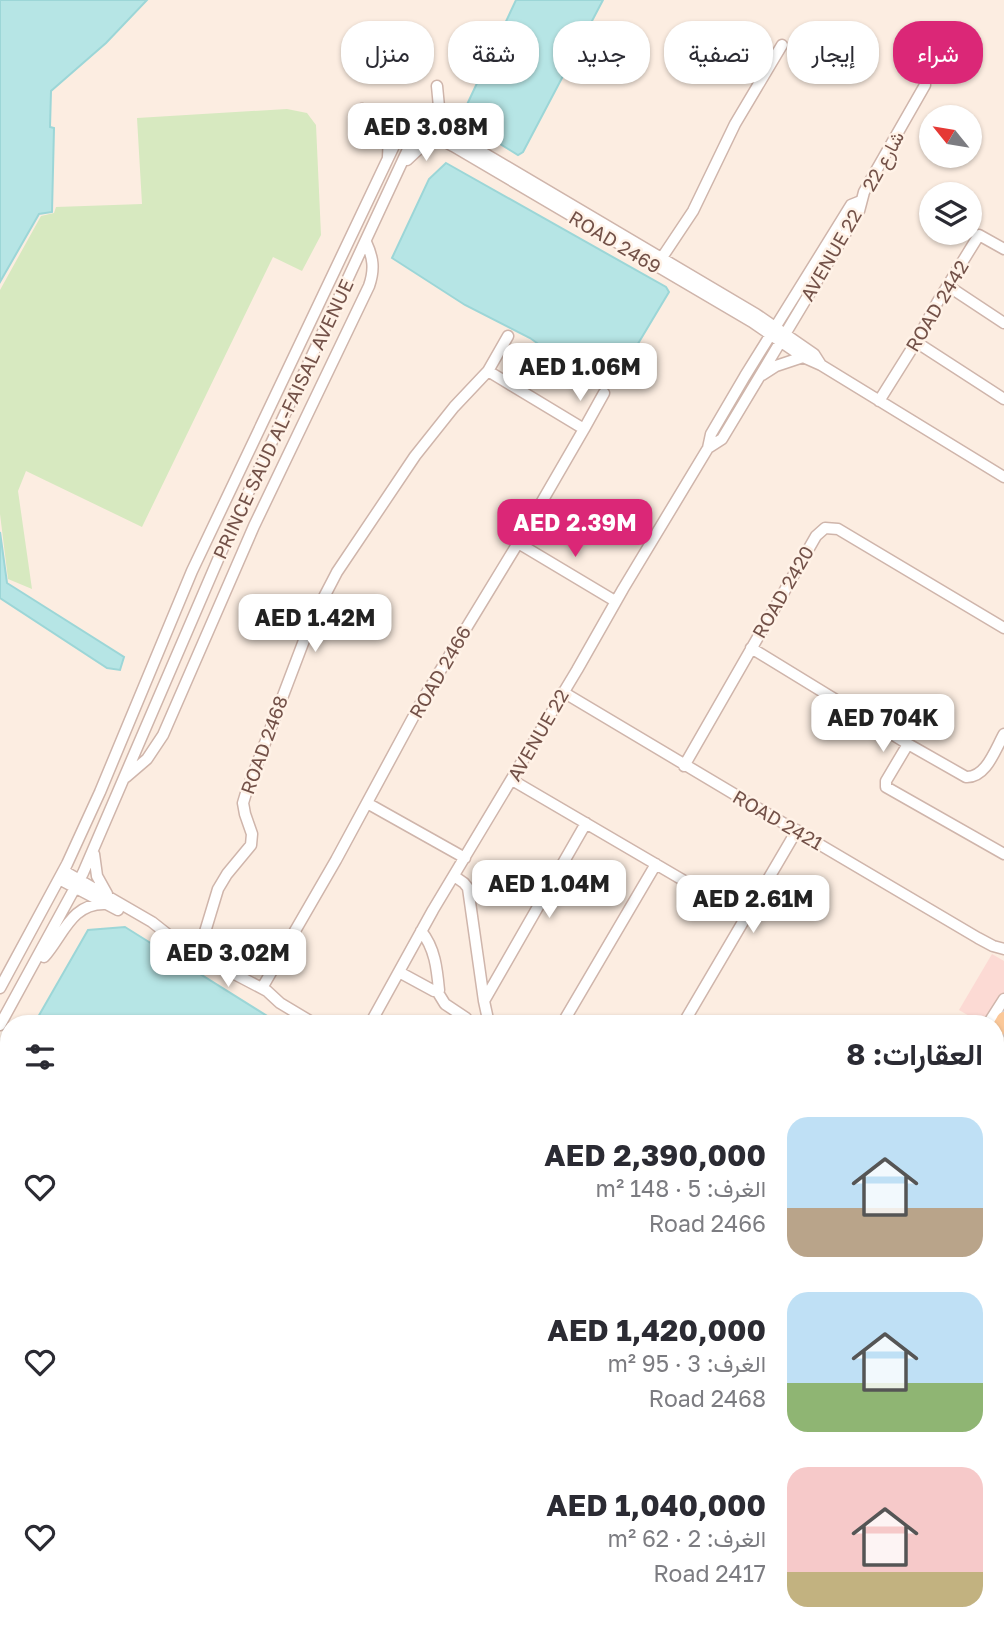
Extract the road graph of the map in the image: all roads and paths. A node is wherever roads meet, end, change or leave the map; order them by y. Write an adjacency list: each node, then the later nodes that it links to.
1 (782, 45): 13 (street)
2 (925, 85): 10 (street, شارع 22)
3 (437, 86): 7 (street)
4 (362, 109): 8 (street)
5 (406, 121): 6 (street, ROAD 2469); 6 (street, PRINCE SAUD AL-FAISAL AVENUE); 8 (street, PRINCE SAUD AL-FAISAL AVENUE)
6 (421, 122): 7 (street, ROAD 2469); 9 (street, PRINCE SAUD AL-FAISAL AVENUE)
7 (446, 137): 9 (street); 13 (street); 16 (street, ROAD 2469)
8 (388, 161): 50 (street, PRINCE SAUD AL-FAISAL AVENUE)
9 (399, 170): 11 (street, PRINCE SAUD AL-FAISAL AVENUE)
10 (861, 201): 15 (street, AVENUE 22); 20 (street, AVENUE 22)
11 (366, 242): 41 (street, PRINCE SAUD AL-FAISAL AVENUE); 41 (street)
12 (1004, 249): 14 (street, ROAD 2442)
13 (661, 258): 16 (street)
14 (948, 286): 17 (street); 21 (street, ROAD 2442)
15 (791, 301): 16 (street); 18 (street, AVENUE 22)
16 (754, 318): 18 (street); 22 (street)
17 (1004, 323)
18 (773, 331): 20 (street); 22 (street, AVENUE 22)
19 (508, 336): 25 (street, ROAD 2468)
20 (783, 338): 23 (street); 24 (street); 26 (street, AVENUE 22)
21 (916, 342): 28 (street); 29 (street, ROAD 2442)
22 (760, 352): 31 (street, AVENUE 22)
23 (803, 358): 24 (street); 26 (street)
24 (821, 365): 29 (street)
25 (488, 371): 30 (street); 57 (street, ROAD 2468)
26 (757, 380): 31 (street, AVENUE 22)
27 (604, 393): 30 (street, ROAD 2466)
28 (1004, 399)
29 (879, 401): 32 (street)
30 (584, 429): 33 (street, ROAD 2466)
31 (708, 448): 34 (street, AVENUE 22)
32 (1004, 477)
33 (518, 543): 34 (street); 43 (street, ROAD 2466)
34 (615, 601): 37 (street, AVENUE 22)
35 (1004, 628): 36 (street, ROAD 2420)
36 (751, 648): 39 (street); 40 (street, ROAD 2420)
37 (563, 692): 40 (street, ROAD 2421); 42 (street, AVENUE 22)
38 (1004, 734): 39 (street)
39 (908, 744): 47 (street)
40 (684, 765): 45 (street, ROAD 2421)
41 (124, 778): 46 (street, PRINCE SAUD AL-FAISAL AVENUE)
42 (512, 780): 44 (street); 48 (street, AVENUE 22)
43 (367, 803): 48 (street); 62 (street, ROAD 2466)
44 (586, 823): 49 (street); 65 (street)
45 (797, 830): 54 (street); 56 (street, ROAD 2421)
46 (94, 849): 52 (street, PRINCE SAUD AL-FAISAL AVENUE); 53 (street)
47 (1004, 854)
48 (465, 858): 51 (street, AVENUE 22)
49 (656, 864): 54 (street); 71 (street)
50 (61, 875): 52 (street); 61 (street, PRINCE SAUD AL-FAISAL AVENUE)
51 (454, 876): 55 (street, AVENUE 22); 65 (street)
52 (77, 884): 53 (street); 59 (street, PRINCE SAUD AL-FAISAL AVENUE)
53 (109, 901): 57 (street); 59 (street)
54 (746, 917): 72 (street)
55 (421, 932): 60 (street, AVENUE 22); 63 (street)
56 (999, 947): 58 (street, ROAD 2421)
57 (198, 955): 62 (street)
58 (1004, 958)
59 (35, 961): 66 (street, PRINCE SAUD AL-FAISAL AVENUE)
60 (398, 972): 63 (street); 68 (street, AVENUE 22)
61 (0, 988)
62 (262, 988): 67 (street)
63 (437, 992): 69 (street)
64 (1004, 999): 73 (street)
65 (484, 1001): 70 (street)
66 (5, 1015)
67 (300, 1015)
68 (375, 1015)
69 (462, 1015)
70 (487, 1015)
71 (567, 1015)
72 (688, 1015)
73 (994, 1015)

